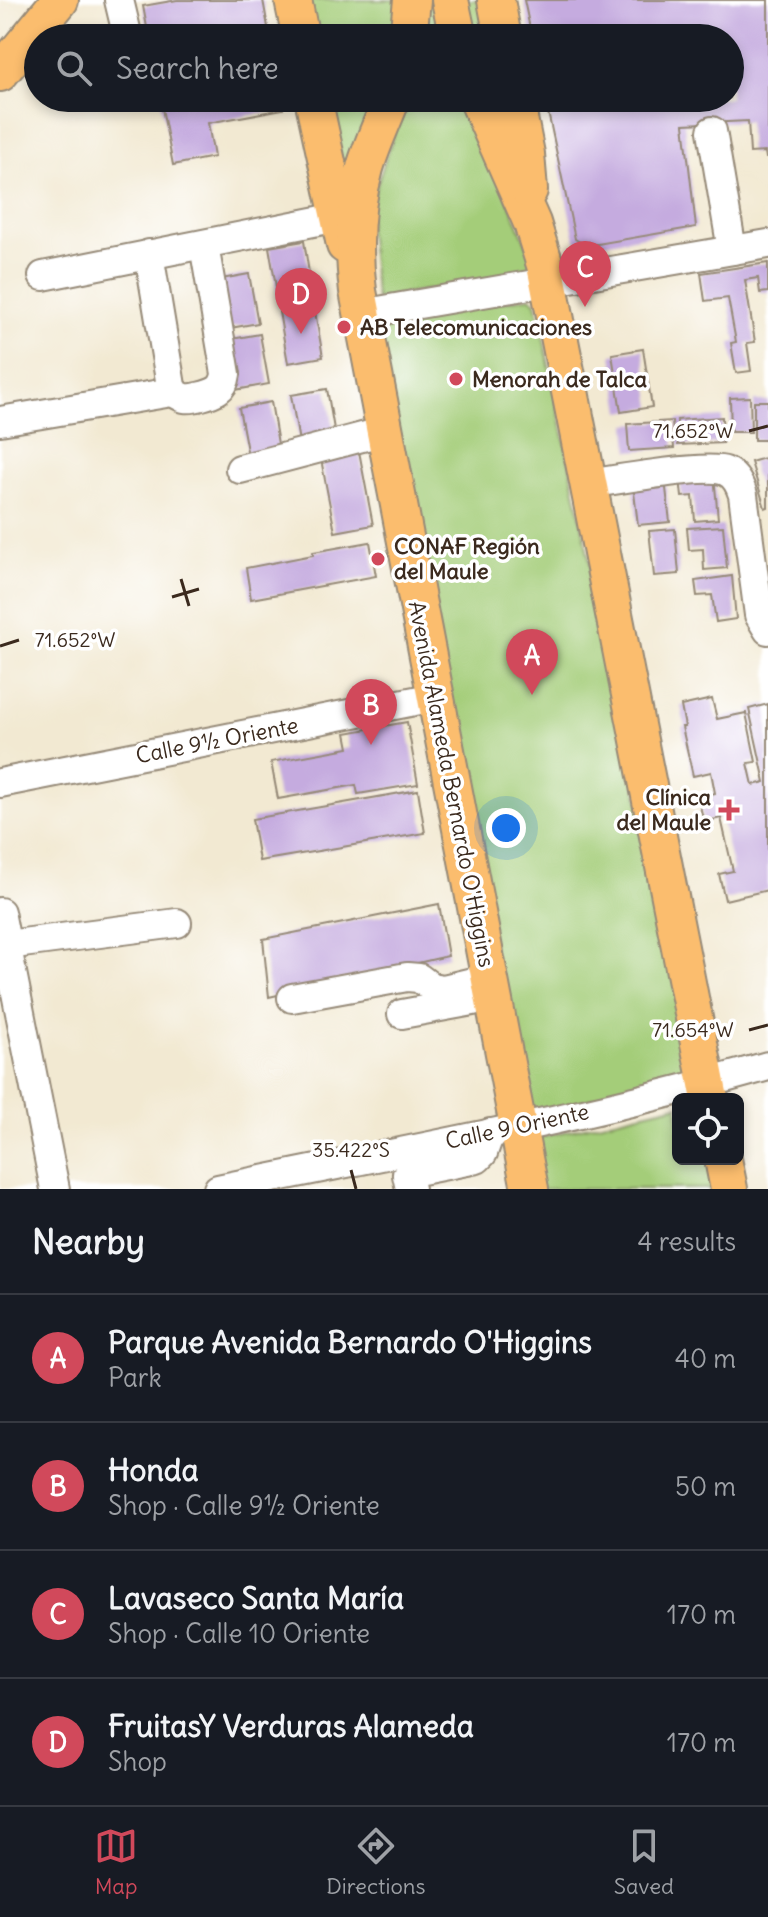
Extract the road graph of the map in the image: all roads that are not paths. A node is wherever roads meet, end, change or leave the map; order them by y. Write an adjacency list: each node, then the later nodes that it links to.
1 (119, 0): 8 (street)
2 (293, 0): 9 (main road)
3 (412, 0): 10 (main road)
4 (450, 0): 11 (main road)
5 (496, 0): 12 (main road)
6 (58, 1): 7 (main road)
7 (39, 24)
8 (125, 24)
9 (298, 24)
10 (409, 24)
11 (455, 24)
12 (500, 24)
13 (24, 42): 14 (main road)
14 (1, 69)
15 (316, 112): 20 (main road)
16 (387, 112): 28 (main road, Avenida Alameda Bernardo O'Higgins)
17 (483, 112): 21 (main road)
18 (518, 112): 21 (main road)
19 (712, 131): 24 (street)
20 (338, 217): 23 (street); 28 (main road)
21 (532, 223): 27 (main road)
22 (768, 244): 24 (street)
23 (204, 245): 25 (street); 29 (street)
24 (732, 250): 27 (street)
25 (149, 254): 26 (street); 29 (street)
26 (43, 276)
27 (548, 281): 28 (street); 33 (main road)
28 (359, 303): 31 (main road, Avenida Alameda Bernardo O'Higgins)
29 (172, 392): 30 (street)
30 (0, 421)
31 (385, 431): 32 (street); 35 (main road, Avenida Alameda Bernardo O'Higgins)
32 (240, 469)
33 (589, 484): 34 (street); 44 (main road)
34 (768, 630)
35 (435, 697): 36 (street, Calle 9½ Oriente); 40 (main road, Avenida Alameda Bernardo O'Higgins)
36 (0, 783)
37 (0, 912): 39 (street)
38 (177, 923): 39 (street)
39 (7, 945): 46 (street)
40 (491, 988): 41 (street); 42 (street); 45 (main road, Avenida Alameda Bernardo O'Higgins)
41 (292, 998)
42 (402, 1014)
43 (768, 1066): 44 (street, Calle 9 Oriente)
44 (708, 1091): 45 (street, Calle 9 Oriente)
45 (504, 1130): 47 (street, Calle 9 Oriente); 48 (street); 49 (main road, Avenida Alameda Bernardo O'Higgins)
46 (55, 1189)
47 (218, 1189)
48 (410, 1189)
49 (530, 1189)

